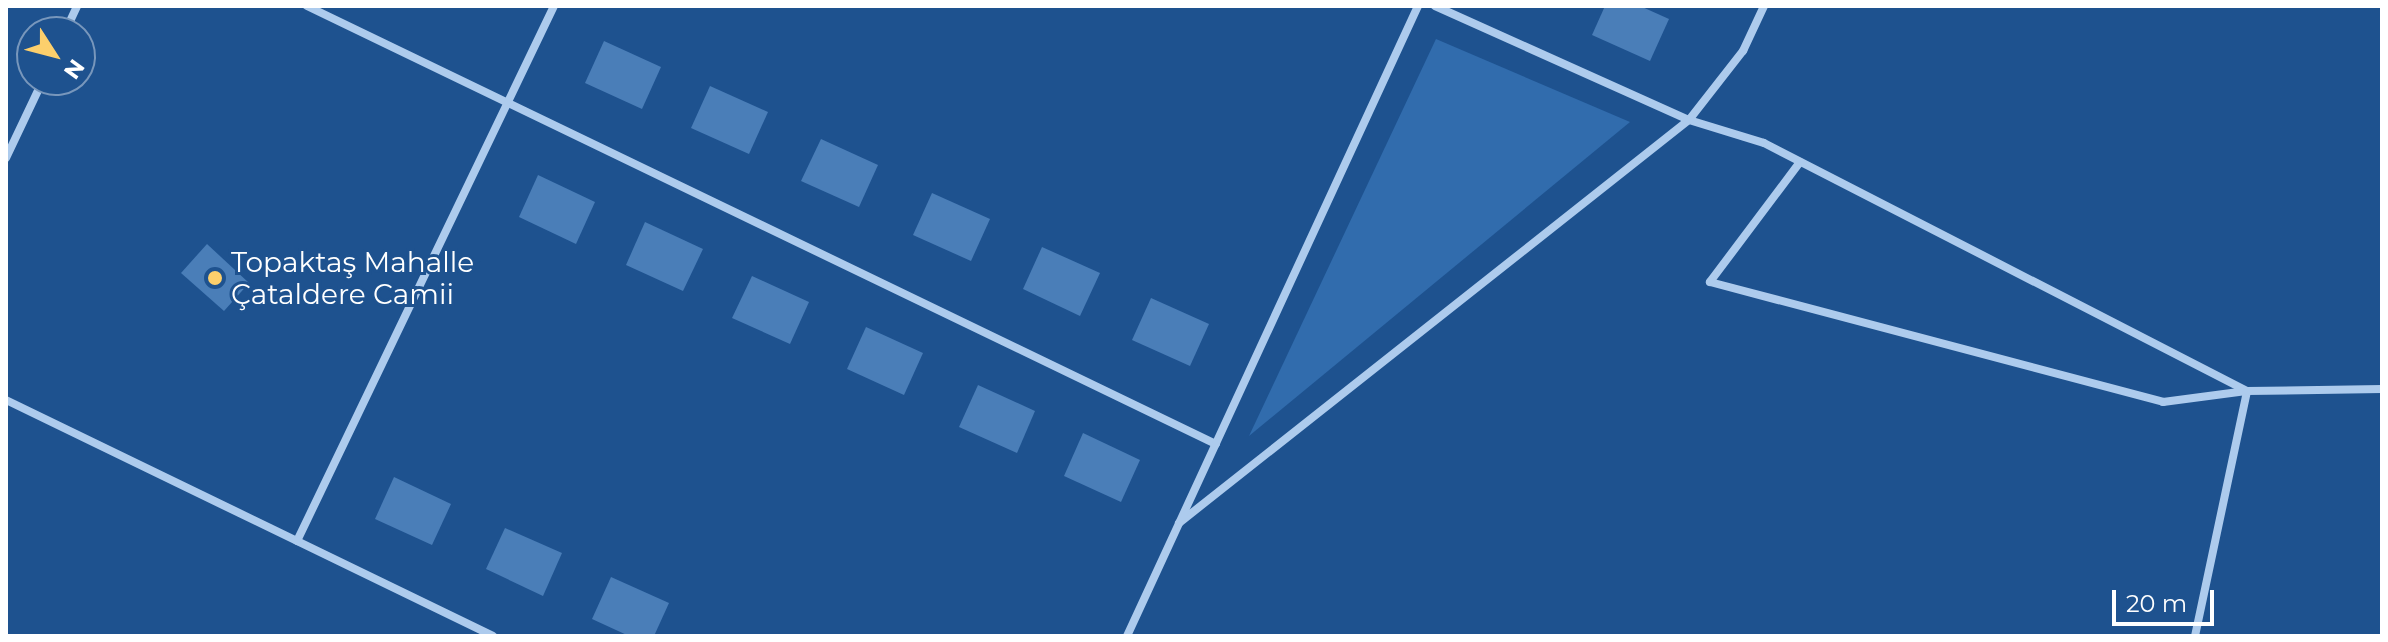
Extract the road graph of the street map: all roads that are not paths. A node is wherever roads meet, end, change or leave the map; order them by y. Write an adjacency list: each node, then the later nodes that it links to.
1 (307, 6): 7 (street)
2 (554, 6): 7 (street)
3 (1418, 6): 14 (street)
4 (1435, 6): 8 (street)
5 (1764, 6): 8 (street)
6 (35, 96): 9 (street)
7 (507, 99): 14 (street); 16 (street)
8 (1689, 120): 10 (street); 15 (street)
9 (6, 158)
10 (1800, 162): 12 (street); 12 (street)
11 (2382, 389): 12 (street)
12 (2247, 391): 19 (street)
13 (6, 400): 16 (street)
14 (1216, 444): 15 (street)
15 (1179, 523): 18 (street)
16 (297, 541): 17 (street)
17 (493, 636)
18 (1127, 636)
19 (2195, 636)

